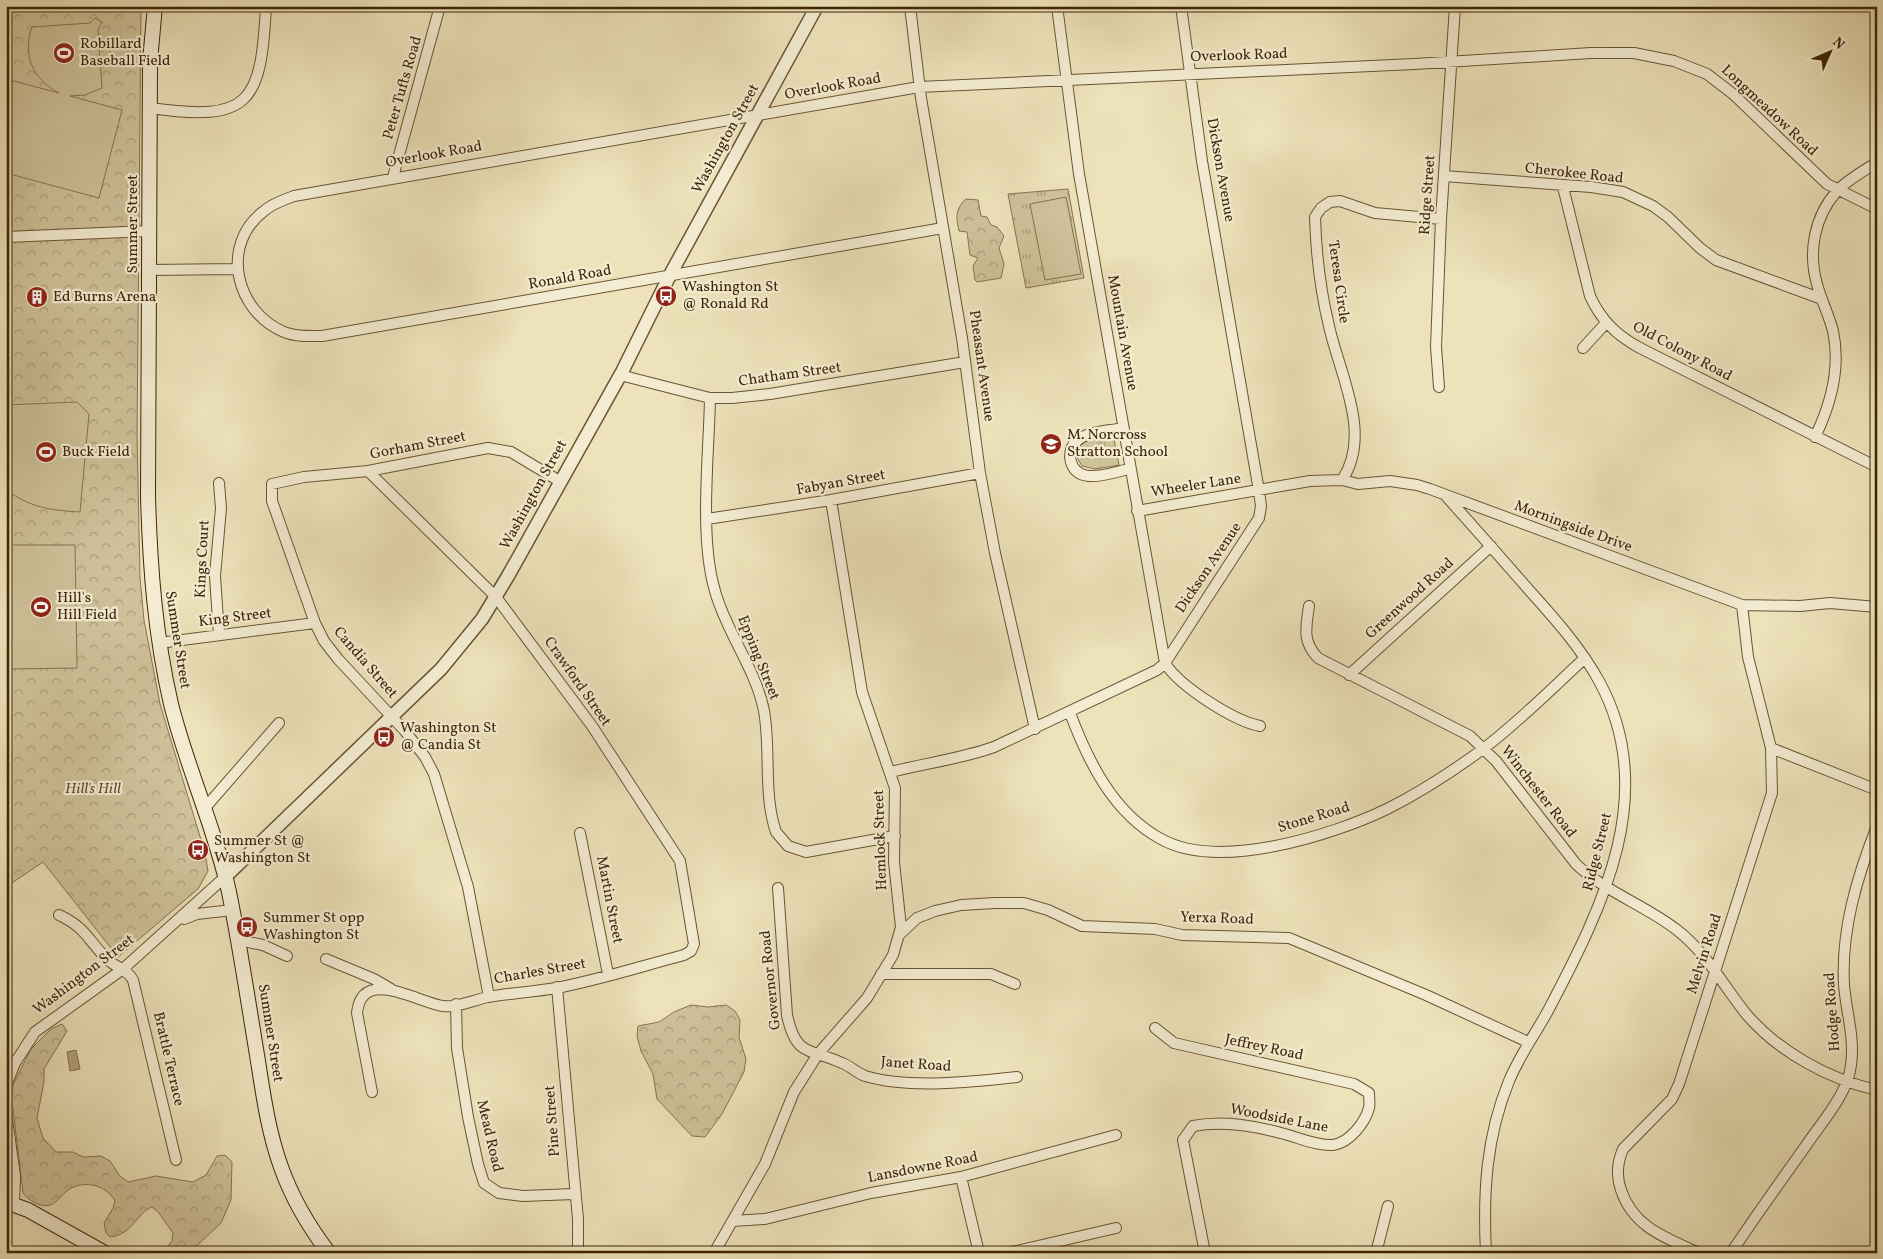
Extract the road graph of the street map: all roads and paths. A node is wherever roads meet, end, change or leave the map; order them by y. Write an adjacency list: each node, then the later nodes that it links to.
1 (155, 6): 13 (main road, Summer Street)
2 (266, 6): 13 (street)
3 (440, 6): 17 (street, Peter Tufts Road)
4 (817, 6): 14 (street, Washington Street)
5 (910, 6): 12 (street, Pheasant Avenue)
6 (1057, 6): 11 (street, Mountain Avenue)
7 (1181, 6): 10 (street, Dickson Avenue)
8 (1455, 6): 9 (street, Ridge Street)
9 (1452, 62): 10 (street, Overlook Road); 16 (street, Ridge Street); 19 (street, Longmeadow Road)
10 (1190, 73): 11 (street, Overlook Road); 45 (street, Dickson Avenue)
11 (1068, 80): 12 (street, Overlook Road); 35 (street, Mountain Avenue)
12 (919, 87): 14 (street, Overlook Road); 22 (street, Pheasant Avenue)
13 (150, 108): 23 (main road, Summer Street)
14 (757, 116): 17 (street, Overlook Road); 27 (street, Washington Street)
15 (1877, 162): 19 (street)
16 (1444, 176): 18 (street, Cherokee Road); 21 (street, Ridge Street)
17 (393, 177): 25 (street, Overlook Road)
18 (1563, 187): 28 (street, Cherokee Road); 29 (street, Old Colony Road)
19 (1838, 190): 20 (street, Longmeadow Road); 28 (street)
20 (1877, 209)
21 (1441, 219): 33 (street, Ridge Street); 41 (street, Teresa Circle)
22 (943, 228): 27 (street, Ronald Road); 31 (street, Pheasant Avenue)
23 (149, 232): 24 (street); 26 (main road, Summer Street)
24 (6, 237)
25 (237, 269): 26 (street); 27 (street, Ronald Road)
26 (148, 270): 57 (main road, Summer Street)
27 (670, 276): 32 (street, Washington Street)
28 (1822, 299): 36 (street)
29 (1606, 323): 30 (street); 36 (street, Old Colony Road)
30 (1583, 348)
31 (965, 362): 34 (street, Chatham Street); 40 (street, Pheasant Avenue)
32 (620, 375): 34 (street, Chatham Street); 42 (street, Washington Street)
33 (1439, 386)
34 (710, 398): 49 (street, Epping Street)
35 (1123, 428): 38 (street, Mountain Avenue); 38 (street)
36 (1815, 438): 37 (street, Old Colony Road)
37 (1877, 467)
38 (1130, 469): 48 (street, Mountain Avenue)
39 (368, 471): 42 (street, Gorham Street); 44 (street, Gorham Street); 51 (street, Crawford Street)
40 (980, 473): 47 (street, Fabyan Street); 65 (street, Pheasant Avenue)
41 (1342, 480): 45 (street, Morningside Drive); 46 (street, Morningside Drive)
42 (561, 482): 51 (street, Washington Street)
43 (219, 484): 56 (street, Kings Court)
44 (272, 484): 55 (street, Candia Street)
45 (1259, 491): 48 (street, Wheeler Lane); 59 (street, Dickson Avenue)
46 (1445, 495): 50 (street, Ridge Street); 52 (street, Morningside Drive)
47 (831, 500): 49 (street, Fabyan Street); 68 (street, Hemlock Street)
48 (1137, 511): 59 (street, Mountain Avenue)
49 (707, 519): 73 (street, Epping Street)
50 (1491, 546): 58 (street, Ridge Street); 60 (street, Greenwood Road)
51 (496, 597): 62 (street, Washington Street); 82 (street, Crawford Street)
52 (1742, 605): 54 (street, Morningside Drive); 67 (street, Melvin Road)
53 (1309, 606): 60 (street, Winchester Road)
54 (1877, 607)
55 (315, 623): 56 (street, King Street); 62 (street, Candia Street)
56 (219, 635): 57 (street, King Street)
57 (159, 643): 70 (main road, Summer Street)
58 (1585, 658): 66 (street, Stone Road); 76 (street, Ridge Street)
59 (1165, 663): 61 (street, Dickson Avenue); 64 (street)
60 (1349, 675): 66 (street, Winchester Road)
61 (1070, 713): 65 (street, Dickson Avenue); 66 (street, Stone Road)
62 (392, 717): 74 (street, Washington Street); 92 (street, Candia Street)
63 (279, 724): 70 (street)
64 (1260, 726)
65 (1035, 729): 68 (street, Dickson Avenue)
66 (1484, 748): 76 (street, Winchester Road)
67 (1771, 748): 69 (street); 86 (street, Melvin Road)
68 (892, 772): 73 (street, Hemlock Street)
69 (1877, 790)
70 (204, 808): 74 (main road, Summer Street)
71 (1877, 826): 98 (street, Hodge Road)
72 (580, 833): 87 (street, Martin Street)
73 (895, 836): 80 (street, Hemlock Street)
74 (225, 877): 77 (main road, Summer Street); 79 (street, Washington Street)
75 (778, 888): 96 (street, Governor Road)
76 (1607, 888): 86 (street, Winchester Road); 95 (street, Ridge Street)
77 (232, 910): 79 (street, Washington Street); 81 (main road, Summer Street)
78 (59, 915): 85 (street)
79 (176, 922): 85 (street, Washington Street)
80 (898, 936): 88 (street, Hemlock Street); 95 (street, Yerxa Road)
81 (238, 940): 83 (street); 113 (main road, Summer Street)
82 (692, 950): 87 (street, Charles Street)
83 (287, 956)
84 (326, 959): 91 (street)
85 (123, 969): 99 (street, Washington Street); 105 (street, Brattle Terrace)
86 (1715, 971): 98 (street, Winchester Road); 121 (street, Melvin Road)
87 (608, 974): 90 (street, Charles Street)
88 (882, 974): 89 (street); 96 (street, Hemlock Street)
89 (1015, 984)
90 (557, 987): 92 (street, Charles Street); 107 (street, Pine Street)
91 (392, 990): 93 (street, Charles Street); 101 (street)
92 (489, 997): 93 (street, Charles Street)
93 (456, 1004): 107 (street, Mead Road)
94 (1155, 1028): 102 (street, Jeffrey Road)
95 (1528, 1042): 120 (street, Ridge Street)
96 (818, 1054): 97 (street, Janet Road); 110 (street, Hemlock Street)
97 (1017, 1077)
98 (1847, 1080): 100 (street, Winchester Road); 122 (street, Hodge Road)
99 (6, 1086)
100 (1877, 1090)
101 (372, 1092)
102 (1369, 1093): 118 (street, Woodside Lane)
103 (6, 1112): 108 (street)
104 (1116, 1135): 106 (street, Lansdowne Road)
105 (176, 1160)
106 (962, 1177): 110 (street, Lansdowne Road); 116 (street)
107 (574, 1194): 114 (street, Pine Street)
108 (10, 1203): 112 (main road)
109 (1388, 1206): 119 (street)
110 (733, 1221): 115 (street, Hemlock Street)
111 (1116, 1228): 117 (street)
112 (105, 1253)
113 (329, 1253)
114 (578, 1253)
115 (714, 1253)
116 (979, 1253)
117 (1008, 1253)
118 (1205, 1253)
119 (1376, 1253)
120 (1486, 1253)
121 (1699, 1253)
122 (1731, 1253)

